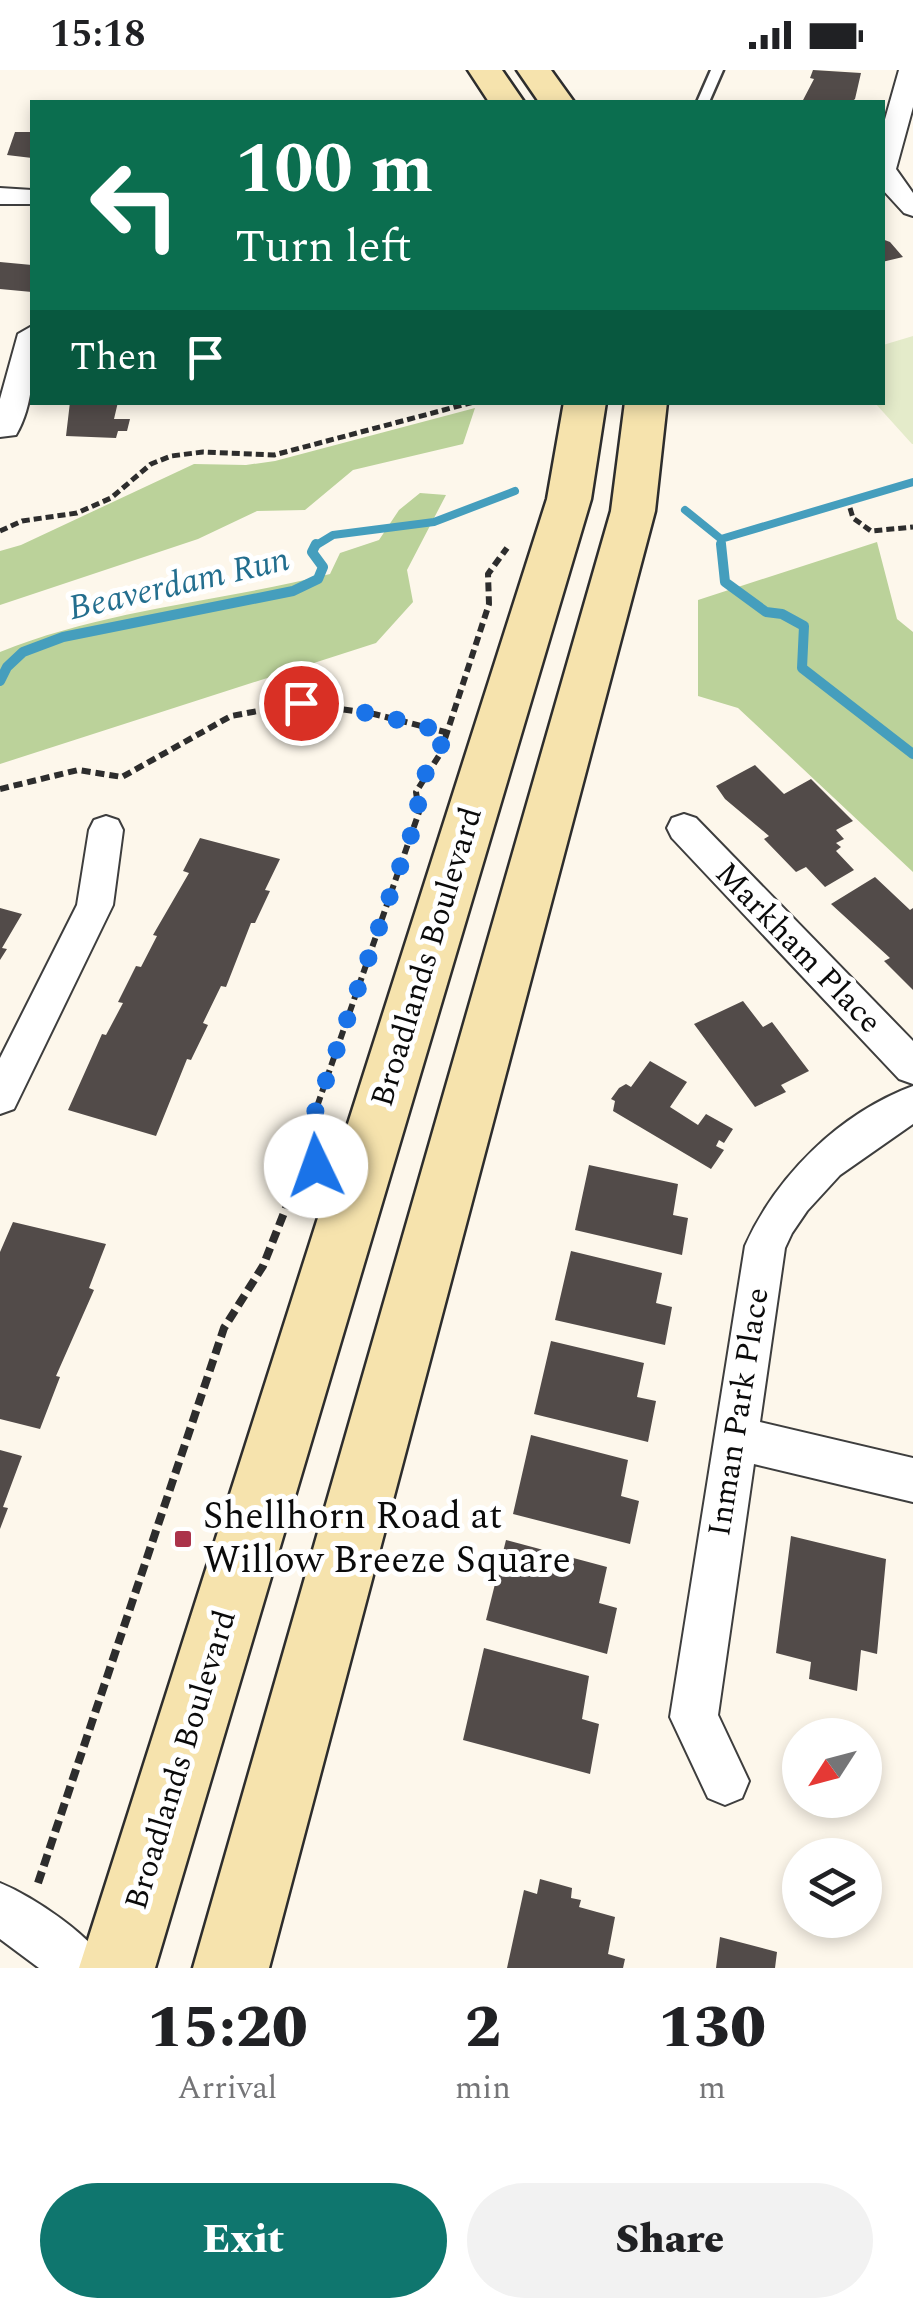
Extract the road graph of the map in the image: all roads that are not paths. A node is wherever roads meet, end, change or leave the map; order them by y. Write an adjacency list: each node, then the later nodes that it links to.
1 (485, 70): 5 (main road)
2 (534, 70): 6 (main road)
3 (717, 70): 7 (lane)
4 (911, 70): 8 (street)
5 (505, 100)
6 (555, 100)
7 (704, 100)
8 (885, 165)
9 (885, 170): 10 (street)
10 (907, 195)
11 (0, 196): 12 (street)
12 (30, 197)
13 (0, 322): 14 (street)
14 (30, 322)
15 (30, 341): 18 (street)
16 (585, 405): 29 (main road, Broadlands Boulevard)
17 (646, 405): 30 (main road)
18 (0, 428)
19 (684, 828): 21 (street, Markham Place)
20 (106, 830): 22 (street)
21 (913, 1067)
22 (0, 1097)
23 (913, 1103): 24 (street, Inman Park Place)
24 (734, 1438): 25 (street); 26 (street, Inman Park Place)
25 (913, 1480)
26 (725, 1781)
27 (12, 1918): 28 (street)
28 (82, 1968)
29 (117, 1968)
30 (231, 1968)

